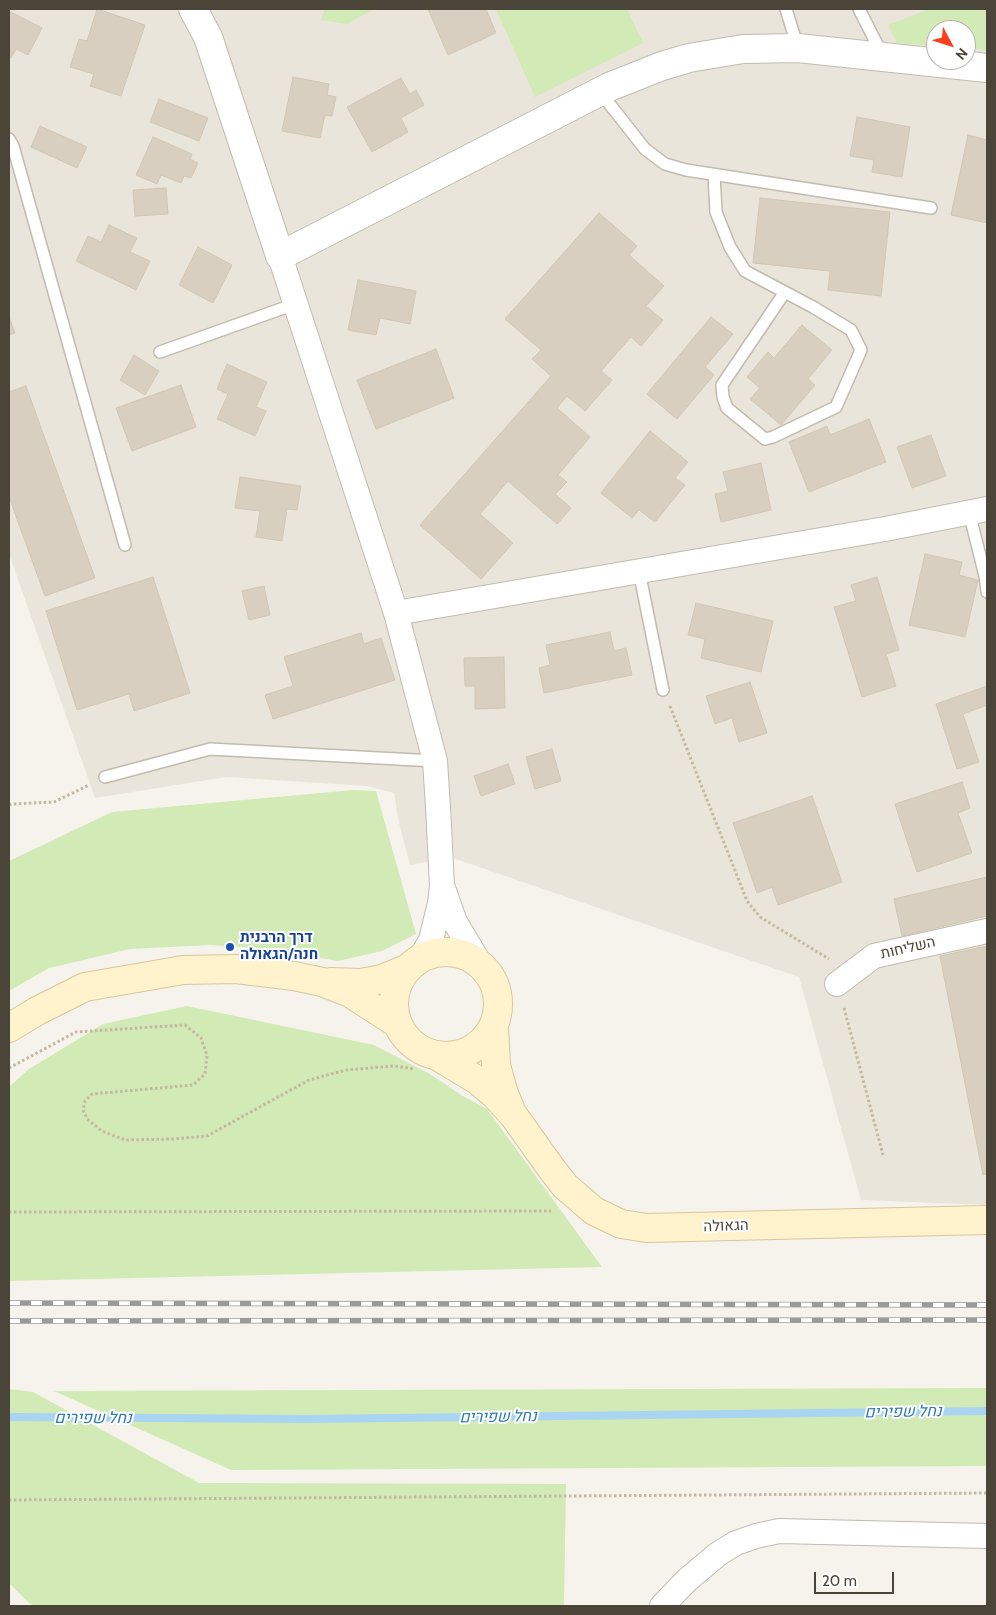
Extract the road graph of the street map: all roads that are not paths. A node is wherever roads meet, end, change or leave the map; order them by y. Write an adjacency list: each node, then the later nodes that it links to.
1 (193, 9): 11 (street)
2 (786, 9): 4 (lane)
3 (860, 9): 5 (lane)
4 (798, 48): 5 (street); 7 (street)
5 (884, 58): 6 (street)
6 (987, 68)
7 (600, 92): 9 (lane); 11 (street)
8 (9, 139): 16 (lane)
9 (714, 175): 10 (lane); 12 (lane)
10 (932, 208)
11 (280, 256): 13 (street)
12 (785, 292): 12 (lane)
13 (295, 304): 14 (lane); 19 (street)
14 (160, 352)
15 (978, 510): 17 (street); 18 (lane)
16 (125, 545)
17 (639, 571): 19 (street); 20 (lane)
18 (987, 592)
19 (396, 613): 21 (street)
20 (663, 690)
21 (434, 761): 22 (lane); 23 (street)
22 (105, 777)
23 (442, 886): 25 (street); 26 (street)
24 (987, 931): 28 (street, השליחות)
25 (415, 964): 26 (main road); 27 (main road); 29 (main road)
26 (480, 964): 30 (main road)
27 (322, 982): 29 (main road); 31 (main road)
28 (837, 984)
29 (398, 1024): 32 (main road)
30 (494, 1026): 32 (main road); 33 (main road, הגאולה)
31 (9, 1028)
32 (430, 1063): 33 (main road, הגאולה)
33 (514, 1116): 34 (main road, הגאולה)
34 (987, 1220)
35 (987, 1536): 36 (street)
36 (662, 1606)

